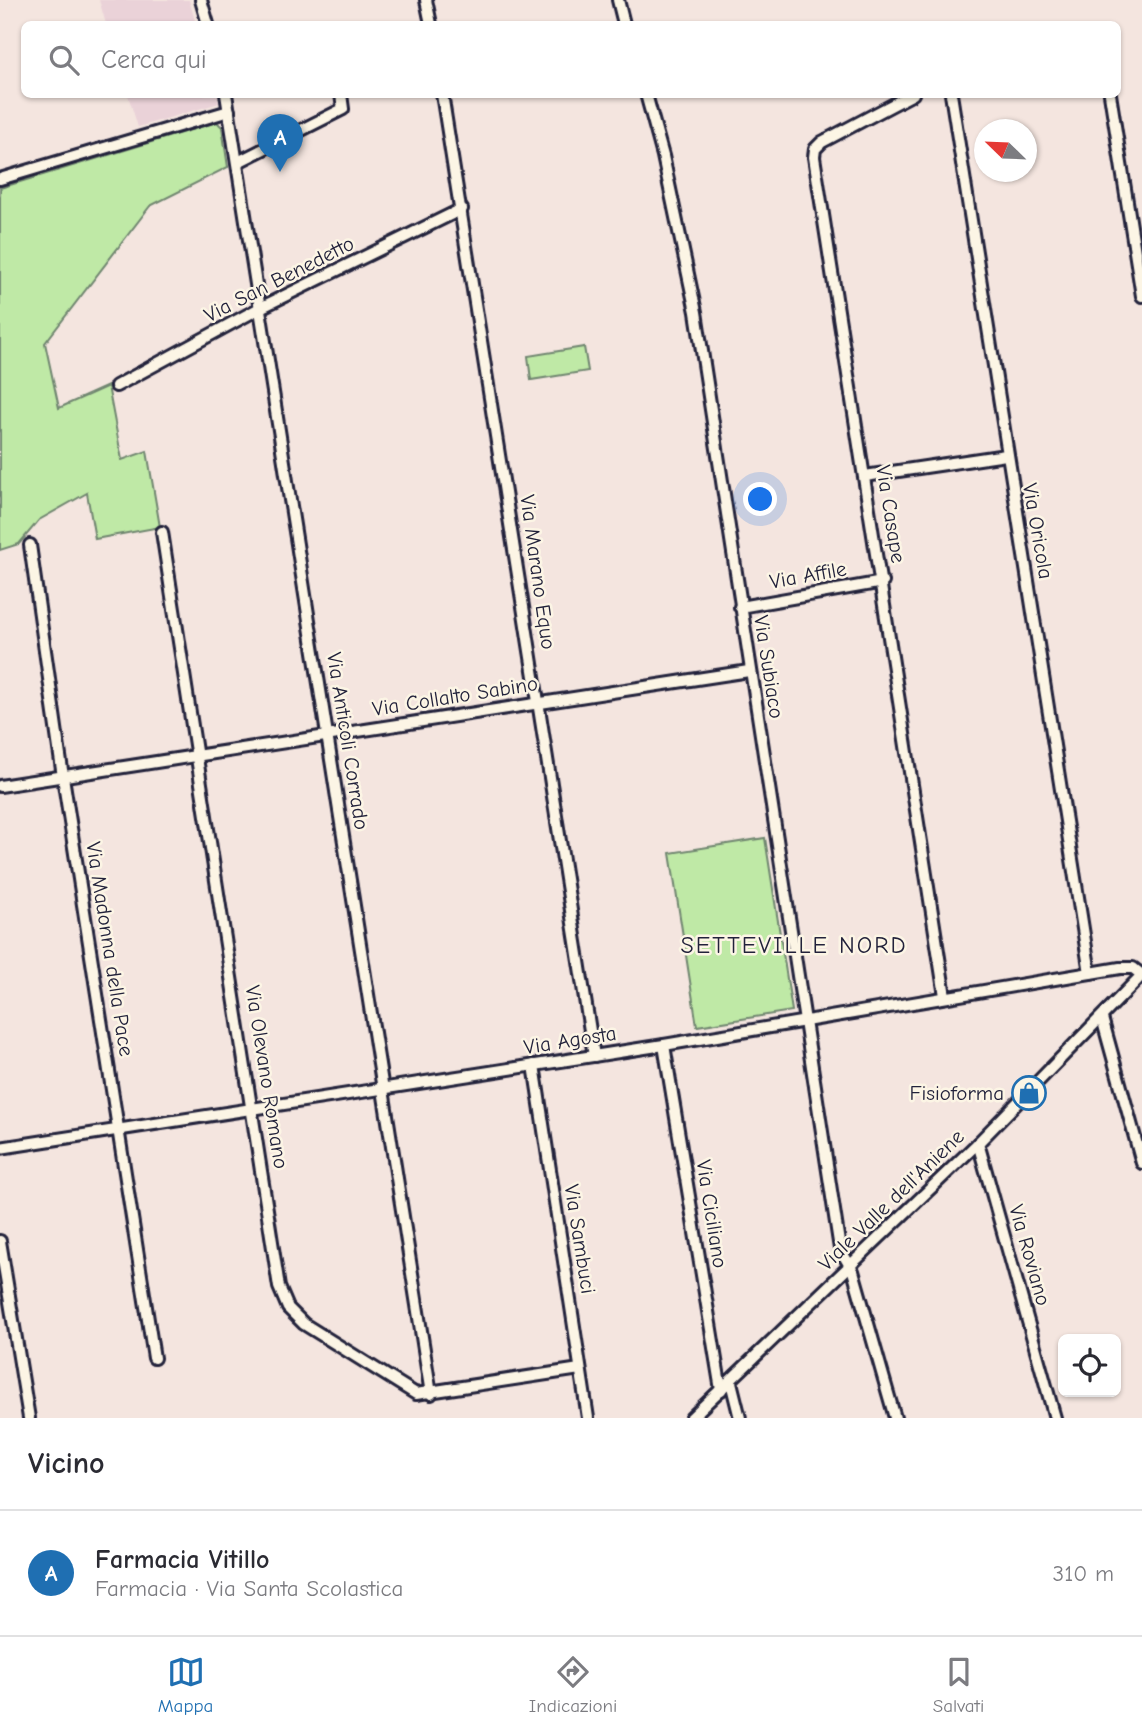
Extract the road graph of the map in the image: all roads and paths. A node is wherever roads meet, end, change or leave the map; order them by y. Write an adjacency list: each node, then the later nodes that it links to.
1 (201, 0): 4 (street)
2 (426, 0): 5 (street)
3 (618, 0): 6 (street)
4 (207, 21)
5 (430, 21)
6 (623, 21)
7 (227, 98): 14 (street, Via Anticoli Corrado)
8 (342, 98): 15 (street)
9 (443, 98): 17 (street, Via Marano Equo)
10 (647, 98): 26 (street, Via Subiaco)
11 (905, 98): 22 (street, Via Casape)
12 (952, 98): 21 (street, Via Oricola)
13 (1111, 98): 18 (street)
14 (229, 111): 15 (street, Via Anticoli Corrado); 16 (street)
15 (237, 162): 19 (street, Via Anticoli Corrado)
16 (0, 179)
17 (462, 209): 19 (street, Via San Benedetto); 28 (street, Via Marano Equo)
18 (1142, 296)
19 (260, 308): 20 (street, Via San Benedetto); 29 (street, Via Anticoli Corrado)
20 (116, 386)
21 (1006, 456): 22 (street); 33 (street, Via Oricola)
22 (865, 476): 25 (street, Via Casape)
23 (162, 532): 30 (street, Via Olevano Romano)
24 (30, 545): 31 (street, Via Madonna della Pace)
25 (883, 582): 26 (street, Via Affile); 35 (street, Via Casape)
26 (740, 607): 27 (street, Via Subiaco)
27 (749, 671): 28 (street, Via Collalto Sabino); 37 (street, Via Subiaco)
28 (538, 703): 29 (street, Via Collalto Sabino); 39 (street, Via Marano Equo)
29 (327, 735): 30 (street, Via Collalto Sabino); 41 (street, Via Anticoli Corrado)
30 (197, 755): 31 (street, Via Collalto Sabino); 42 (street, Via Olevano Romano)
31 (63, 777): 32 (street, Via Collalto Sabino); 43 (street, Via Madonna della Pace)
32 (0, 786)
33 (1090, 973): 34 (street, Via Agosta); 35 (street, Via Agosta)
34 (1142, 975): 36 (street, Viale Valle dell'Aniene)
35 (945, 996): 37 (street, Via Agosta)
36 (1102, 1018): 44 (street, Viale Valle dell'Aniene); 46 (street)
37 (804, 1021): 38 (street, Via Agosta); 48 (street, Via Subiaco)
38 (664, 1045): 39 (street, Via Agosta); 52 (street, Via Ciciliano)
39 (594, 1056): 40 (street, Via Agosta)
40 (534, 1065): 41 (street, Via Agosta); 50 (street, Via Sambuci)
41 (384, 1088): 42 (street, Via Agosta); 53 (street, Via Anticoli Corrado)
42 (252, 1109): 43 (street, Via Agosta); 53 (street, Via Olevano Romano)
43 (120, 1129): 45 (street, Via Agosta); 49 (street, Via Madonna della Pace)
44 (978, 1143): 48 (street, Viale Valle dell'Aniene); 59 (street, Via Roviano)
45 (0, 1148)
46 (1142, 1163)
47 (0, 1241): 54 (street)
48 (849, 1265): 51 (street, Viale Valle dell'Aniene); 58 (street)
49 (155, 1358)
50 (580, 1369): 53 (street, Via Olevano Romano); 55 (street, Via Sambuci)
51 (731, 1382): 52 (street, Viale Valle dell'Aniene); 57 (street)
52 (721, 1390): 56 (street, Viale Valle dell'Aniene)
53 (430, 1394)
54 (29, 1418)
55 (588, 1418)
56 (691, 1418)
57 (740, 1418)
58 (895, 1418)
59 (1055, 1418)

